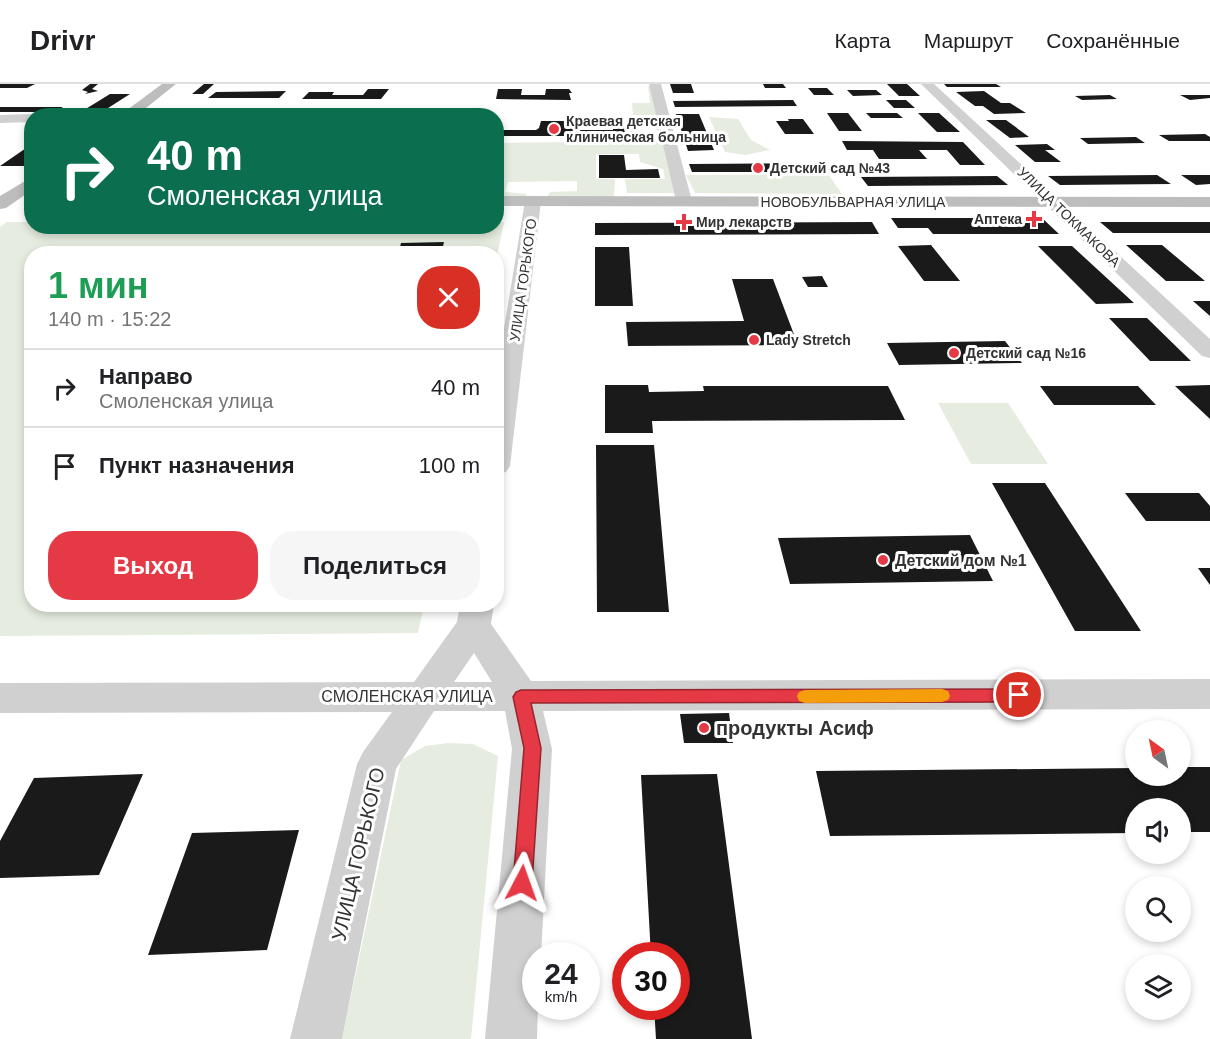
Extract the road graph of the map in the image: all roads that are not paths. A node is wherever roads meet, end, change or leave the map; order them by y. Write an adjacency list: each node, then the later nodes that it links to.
1 (170, 84): 4 (street)
2 (655, 84): 10 (street)
3 (927, 84): 12 (street, УЛИЦА ТОКМАКОВА)
4 (137, 108)
5 (24, 118): 6 (street)
6 (0, 119)
7 (24, 187): 14 (street)
8 (504, 201): 9 (street, НОВОБУЛЬВАРНАЯ УЛИЦА)
9 (533, 201): 10 (street, НОВОБУЛЬВАРНАЯ УЛИЦА); 16 (street, УЛИЦА ГОРЬКОГО)
10 (684, 201): 12 (street, НОВОБУЛЬВАРНАЯ УЛИЦА)
11 (24, 202): 14 (street)
12 (1052, 202): 13 (street, НОВОБУЛЬВАРНАЯ УЛИЦА); 15 (street, УЛИЦА ТОКМАКОВА)
13 (1210, 202)
14 (1, 203)
15 (1210, 351)
16 (504, 409)
17 (476, 615): 19 (street, УЛИЦА ГОРЬКОГО); 20 (street, УЛИЦА ГОРЬКОГО)
18 (1210, 694): 20 (street, СМОЛЕНСКАЯ УЛИЦА)
19 (423, 696): 20 (street, СМОЛЕНСКАЯ УЛИЦА); 21 (street, СМОЛЕНСКАЯ УЛИЦА); 22 (street, УЛИЦА ГОРЬКОГО)
20 (521, 697): 23 (street, УЛИЦА ГОРЬКОГО)
21 (0, 698)
22 (316, 1039)
23 (511, 1039)

